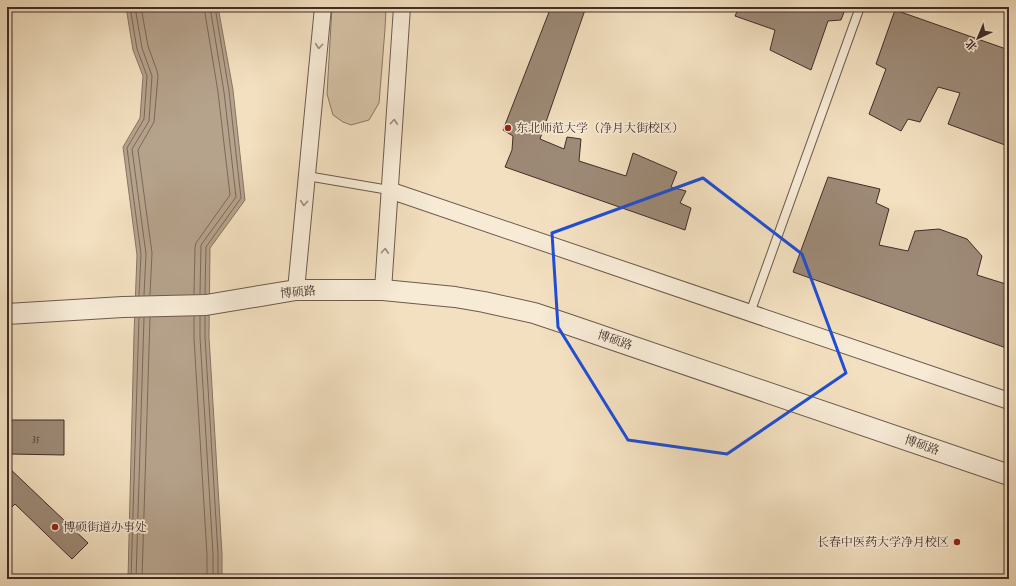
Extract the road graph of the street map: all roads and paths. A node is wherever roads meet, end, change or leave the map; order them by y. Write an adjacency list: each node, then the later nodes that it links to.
1 (323, 7): 4 (street, one-way to 4)
2 (402, 7): 5 (street, one-way to 2)
3 (860, 7): 8 (lane)
4 (307, 176): 5 (lane); 6 (street, one-way to 6)
5 (389, 190): 7 (street, one-way to 5); 8 (street)
6 (296, 290): 7 (street, 博硕路); 9 (street, 博硕路)
7 (383, 290): 11 (street, 博硕路)
8 (750, 313): 10 (street)
9 (7, 314)
10 (1009, 401)
11 (1009, 475)

